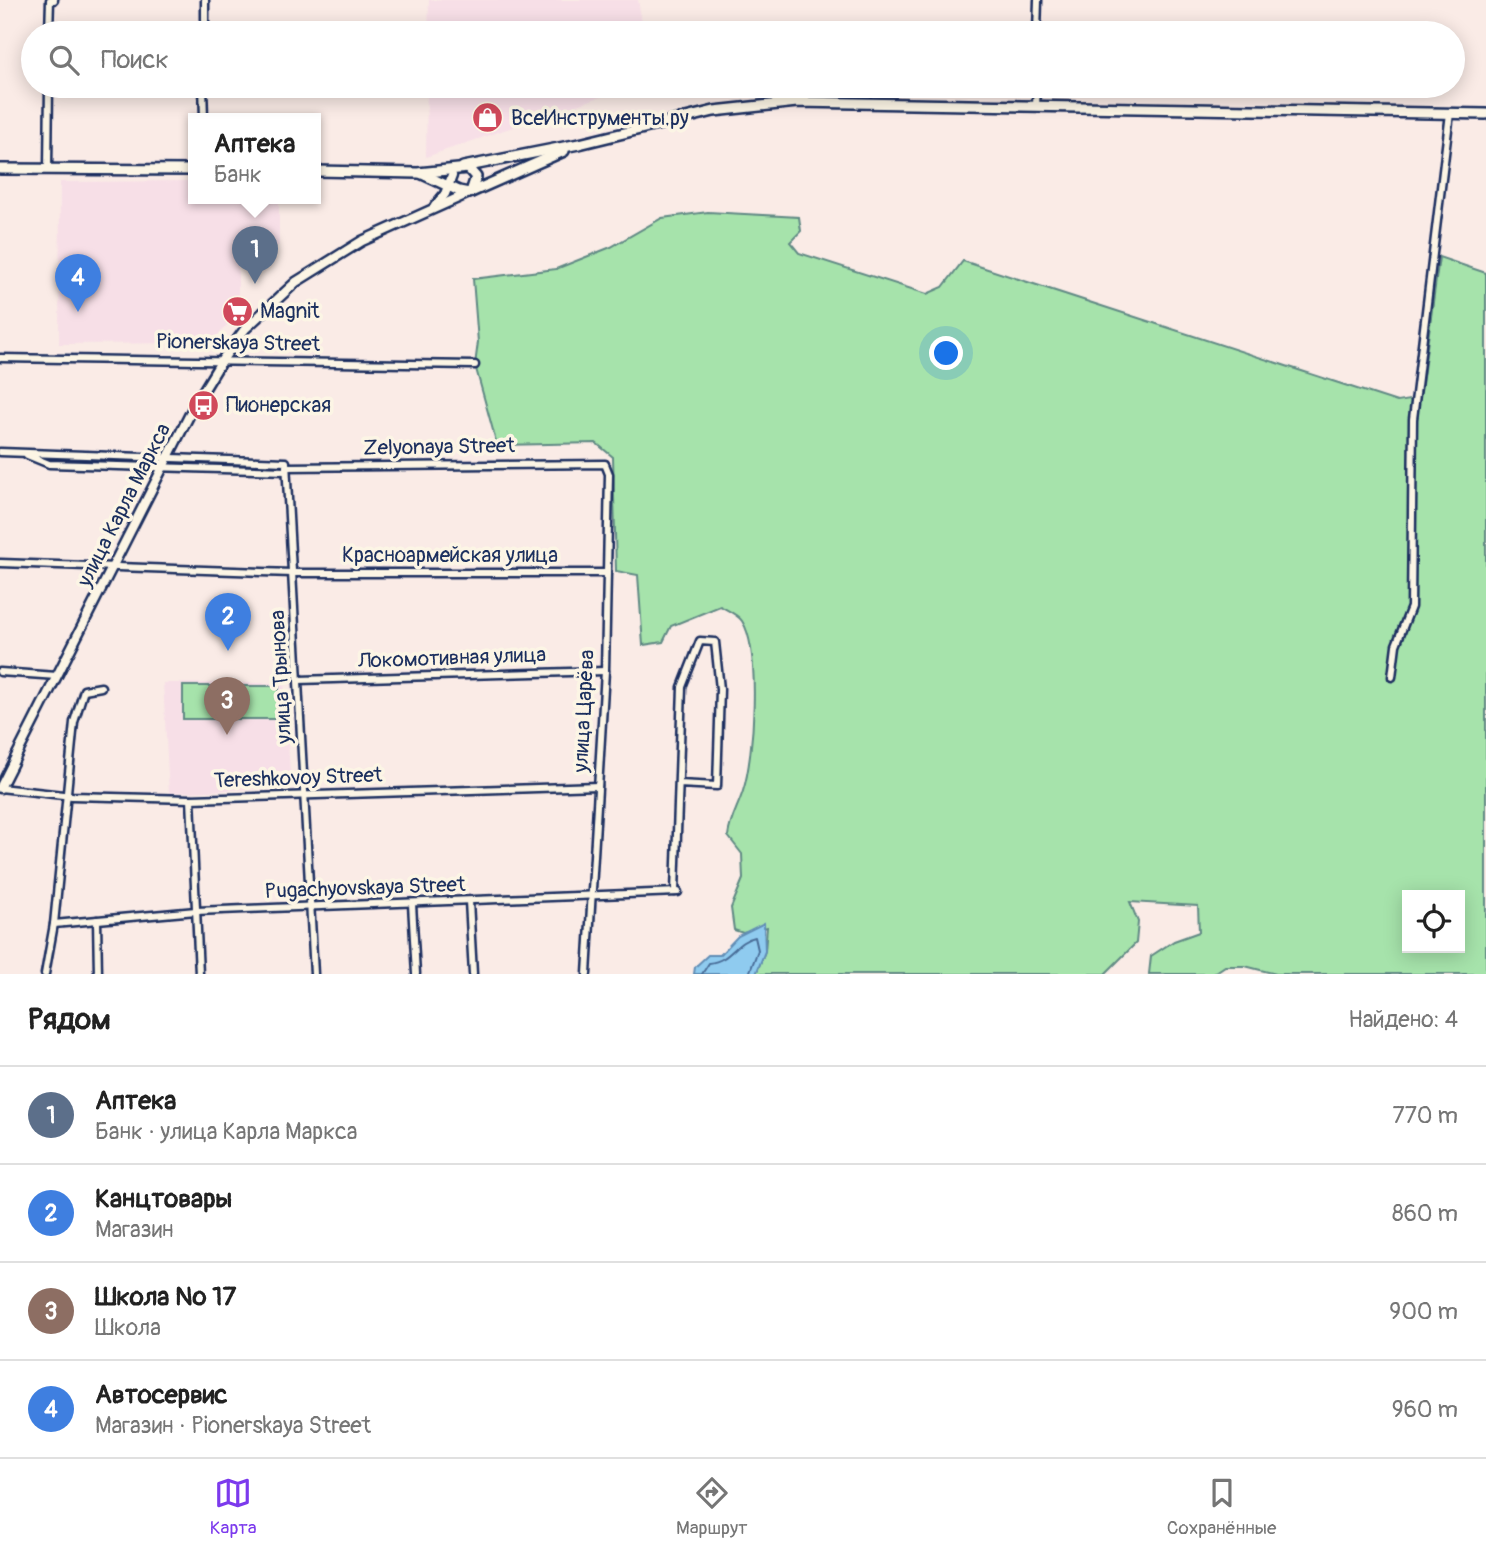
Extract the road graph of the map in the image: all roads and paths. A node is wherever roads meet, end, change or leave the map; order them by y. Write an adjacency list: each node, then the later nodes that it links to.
1 (52, 0): 4 (street)
2 (205, 0): 5 (street)
3 (1038, 0): 6 (street)
4 (51, 21)
5 (205, 21)
6 (1037, 21)
7 (49, 98): 15 (street)
8 (1036, 98): 9 (street)
9 (1036, 105): 10 (main road); 12 (main road)
10 (1450, 113): 11 (main road); 38 (street)
11 (1486, 114)
12 (579, 144): 13 (main road); 20 (main road, улица Карла Маркса)
13 (462, 167): 18 (main road); 19 (main road); 20 (main road)
14 (0, 169): 15 (main road)
15 (48, 169): 16 (main road)
16 (188, 170)
17 (321, 171): 18 (main road)
18 (418, 173): 19 (main road)
19 (452, 184): 20 (main road); 21 (street, улица Карла Маркса)
20 (470, 192): 21 (street, улица Карла Маркса)
21 (430, 210): 23 (street, улица Карла Маркса)
22 (0, 358): 23 (street, Pionerskaya Street)
23 (222, 360): 24 (street, Pionerskaya Street); 27 (street, улица Карла Маркса)
24 (475, 365)
25 (0, 452): 26 (street, Zelyonaya Street)
26 (22, 453): 27 (street, Zelyonaya Street); 30 (street, Zelyonaya Street)
27 (167, 458): 29 (street, Zelyonaya Street); 30 (street, улица Карла Маркса)
28 (592, 463): 29 (street, Zelyonaya Street); 34 (street, улица Царёва)
29 (286, 467): 30 (street, Zelyonaya Street); 33 (street, улица Трынова)
30 (162, 469): 32 (street, улица Карла Маркса)
31 (0, 563): 32 (street, Красноармейская улица)
32 (110, 568): 33 (street, Красноармейская улица); 37 (street, улица Карла Маркса)
33 (292, 573): 34 (street, Красноармейская улица); 39 (street, улица Трынова)
34 (607, 573): 35 (street, улица Царёва)
35 (605, 671): 39 (street, Локомотивная улица); 42 (street, улица Царёва)
36 (0, 672): 37 (street)
37 (57, 676): 43 (street, улица Карла Маркса)
38 (1392, 677)
39 (299, 680): 44 (street, улица Трынова)
40 (101, 687): 45 (street)
41 (679, 784): 41 (street); 47 (street, Pugachyovskaya Street)
42 (598, 786): 44 (street, Tereshkovoy Street); 47 (street, улица Царёва)
43 (0, 788): 45 (street, Tereshkovoy Street)
44 (305, 794): 46 (street, Tereshkovoy Street); 50 (street, улица Трынова)
45 (67, 795): 46 (street, Tereshkovoy Street); 53 (street)
46 (191, 799): 51 (street)
47 (593, 898): 48 (street, Pugachyovskaya Street); 60 (street, улица Царёва)
48 (469, 901): 49 (street, Pugachyovskaya Street); 59 (street)
49 (412, 904): 50 (street, Pugachyovskaya Street); 58 (street)
50 (311, 908): 51 (street, Pugachyovskaya Street); 57 (street, улица Трынова)
51 (196, 911): 52 (street, Pugachyovskaya Street); 56 (street)
52 (97, 920): 53 (street, Pugachyovskaya Street); 55 (street)
53 (54, 925): 54 (street)
54 (45, 974)
55 (97, 974)
56 (199, 974)
57 (314, 974)
58 (416, 974)
59 (473, 974)
60 (587, 974)

